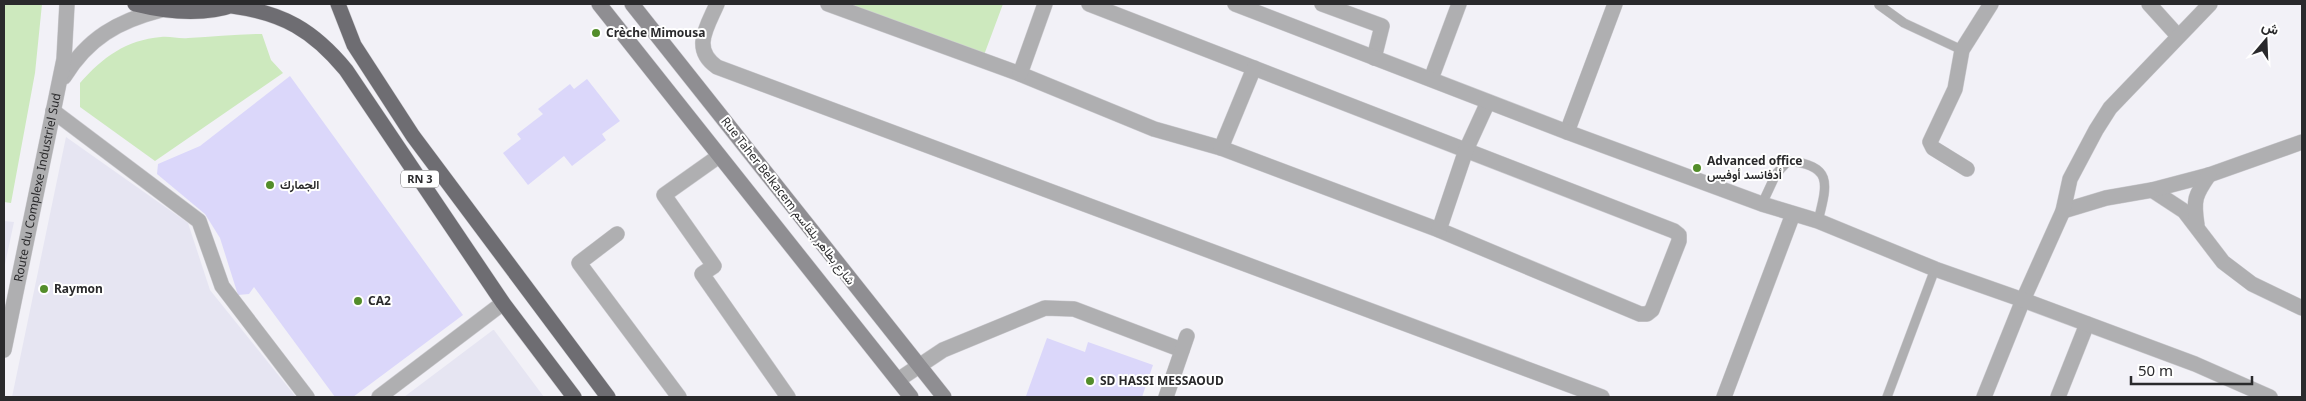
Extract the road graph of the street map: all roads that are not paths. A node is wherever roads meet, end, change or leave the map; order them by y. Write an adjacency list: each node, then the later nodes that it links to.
1 (67, 4): 26 (street, Route du Complexe Industriel Sud)
2 (135, 4): 19 (highway)
3 (338, 4): 56 (highway, RN 3)
4 (599, 4): 33 (main road, Rue Taher Belkacem شارع بطاهر بلقاسم)
5 (632, 4): 50 (main road, Rue Taher Belkacem شارع بطاهر بلقاسم)
6 (716, 4): 62 (street)
7 (828, 4): 24 (street)
8 (1046, 4): 24 (street)
9 (1089, 4): 23 (street)
10 (1322, 4): 22 (street)
11 (1459, 4): 25 (street)
12 (1614, 4): 29 (street)
13 (1991, 4): 21 (street)
14 (2148, 4): 20 (street)
15 (2210, 4): 20 (street)
16 (234, 5): 19 (highway); 46 (highway, RN 3)
17 (1244, 5): 22 (street)
18 (1879, 5): 21 (lane)
19 (161, 10): 26 (street)
20 (2178, 36): 38 (street)
21 (1962, 50): 34 (street)
22 (1374, 58): 25 (street)
23 (1254, 68): 31 (street); 32 (street)
24 (1020, 74): 31 (street)
25 (1431, 79): 27 (street)
26 (59, 84): 28 (street, Route du Complexe Industriel Sud)
27 (1488, 102): 29 (street); 32 (street)
28 (53, 111): 49 (street, Route du Complexe Industriel Sud); 53 (street)
29 (1568, 132): 37 (street)
30 (2302, 142): 35 (street)
31 (1221, 148): 42 (street)
32 (1466, 150): 42 (street); 42 (street)
33 (719, 156): 51 (main road, Rue Taher Belkacem شارع بطاهر بلقاسم); 58 (street)
34 (1967, 169)
35 (2209, 174): 36 (street); 41 (street)
36 (2152, 190): 38 (street); 41 (street)
37 (1762, 204): 39 (street); 40 (lane)
38 (2063, 211): 45 (street)
39 (1793, 214): 40 (street); 63 (street)
40 (1818, 221): 44 (street)
41 (2197, 226): 47 (street)
42 (1439, 230)
43 (617, 234): 57 (street)
44 (1935, 269): 45 (street); 64 (lane)
45 (2023, 300): 48 (street); 65 (street)
46 (503, 302): 54 (street); 55 (highway, RN 3)
47 (2302, 308)
48 (2087, 324): 52 (street); 66 (street)
49 (4, 350)
50 (918, 365): 51 (street); 60 (main road, Rue Taher Belkacem شارع بطاهر بلقاسم); 61 (street)
51 (898, 380): 59 (main road, Rue Taher Belkacem شارع بطاهر بلقاسم)
52 (2265, 396)
53 (307, 397)
54 (379, 397)
55 (574, 397)
56 (608, 397)
57 (679, 397)
58 (788, 397)
59 (911, 397)
60 (944, 397)
61 (1166, 397)
62 (1602, 397)
63 (1724, 397)
64 (1887, 397)
65 (1984, 397)
66 (2058, 397)

